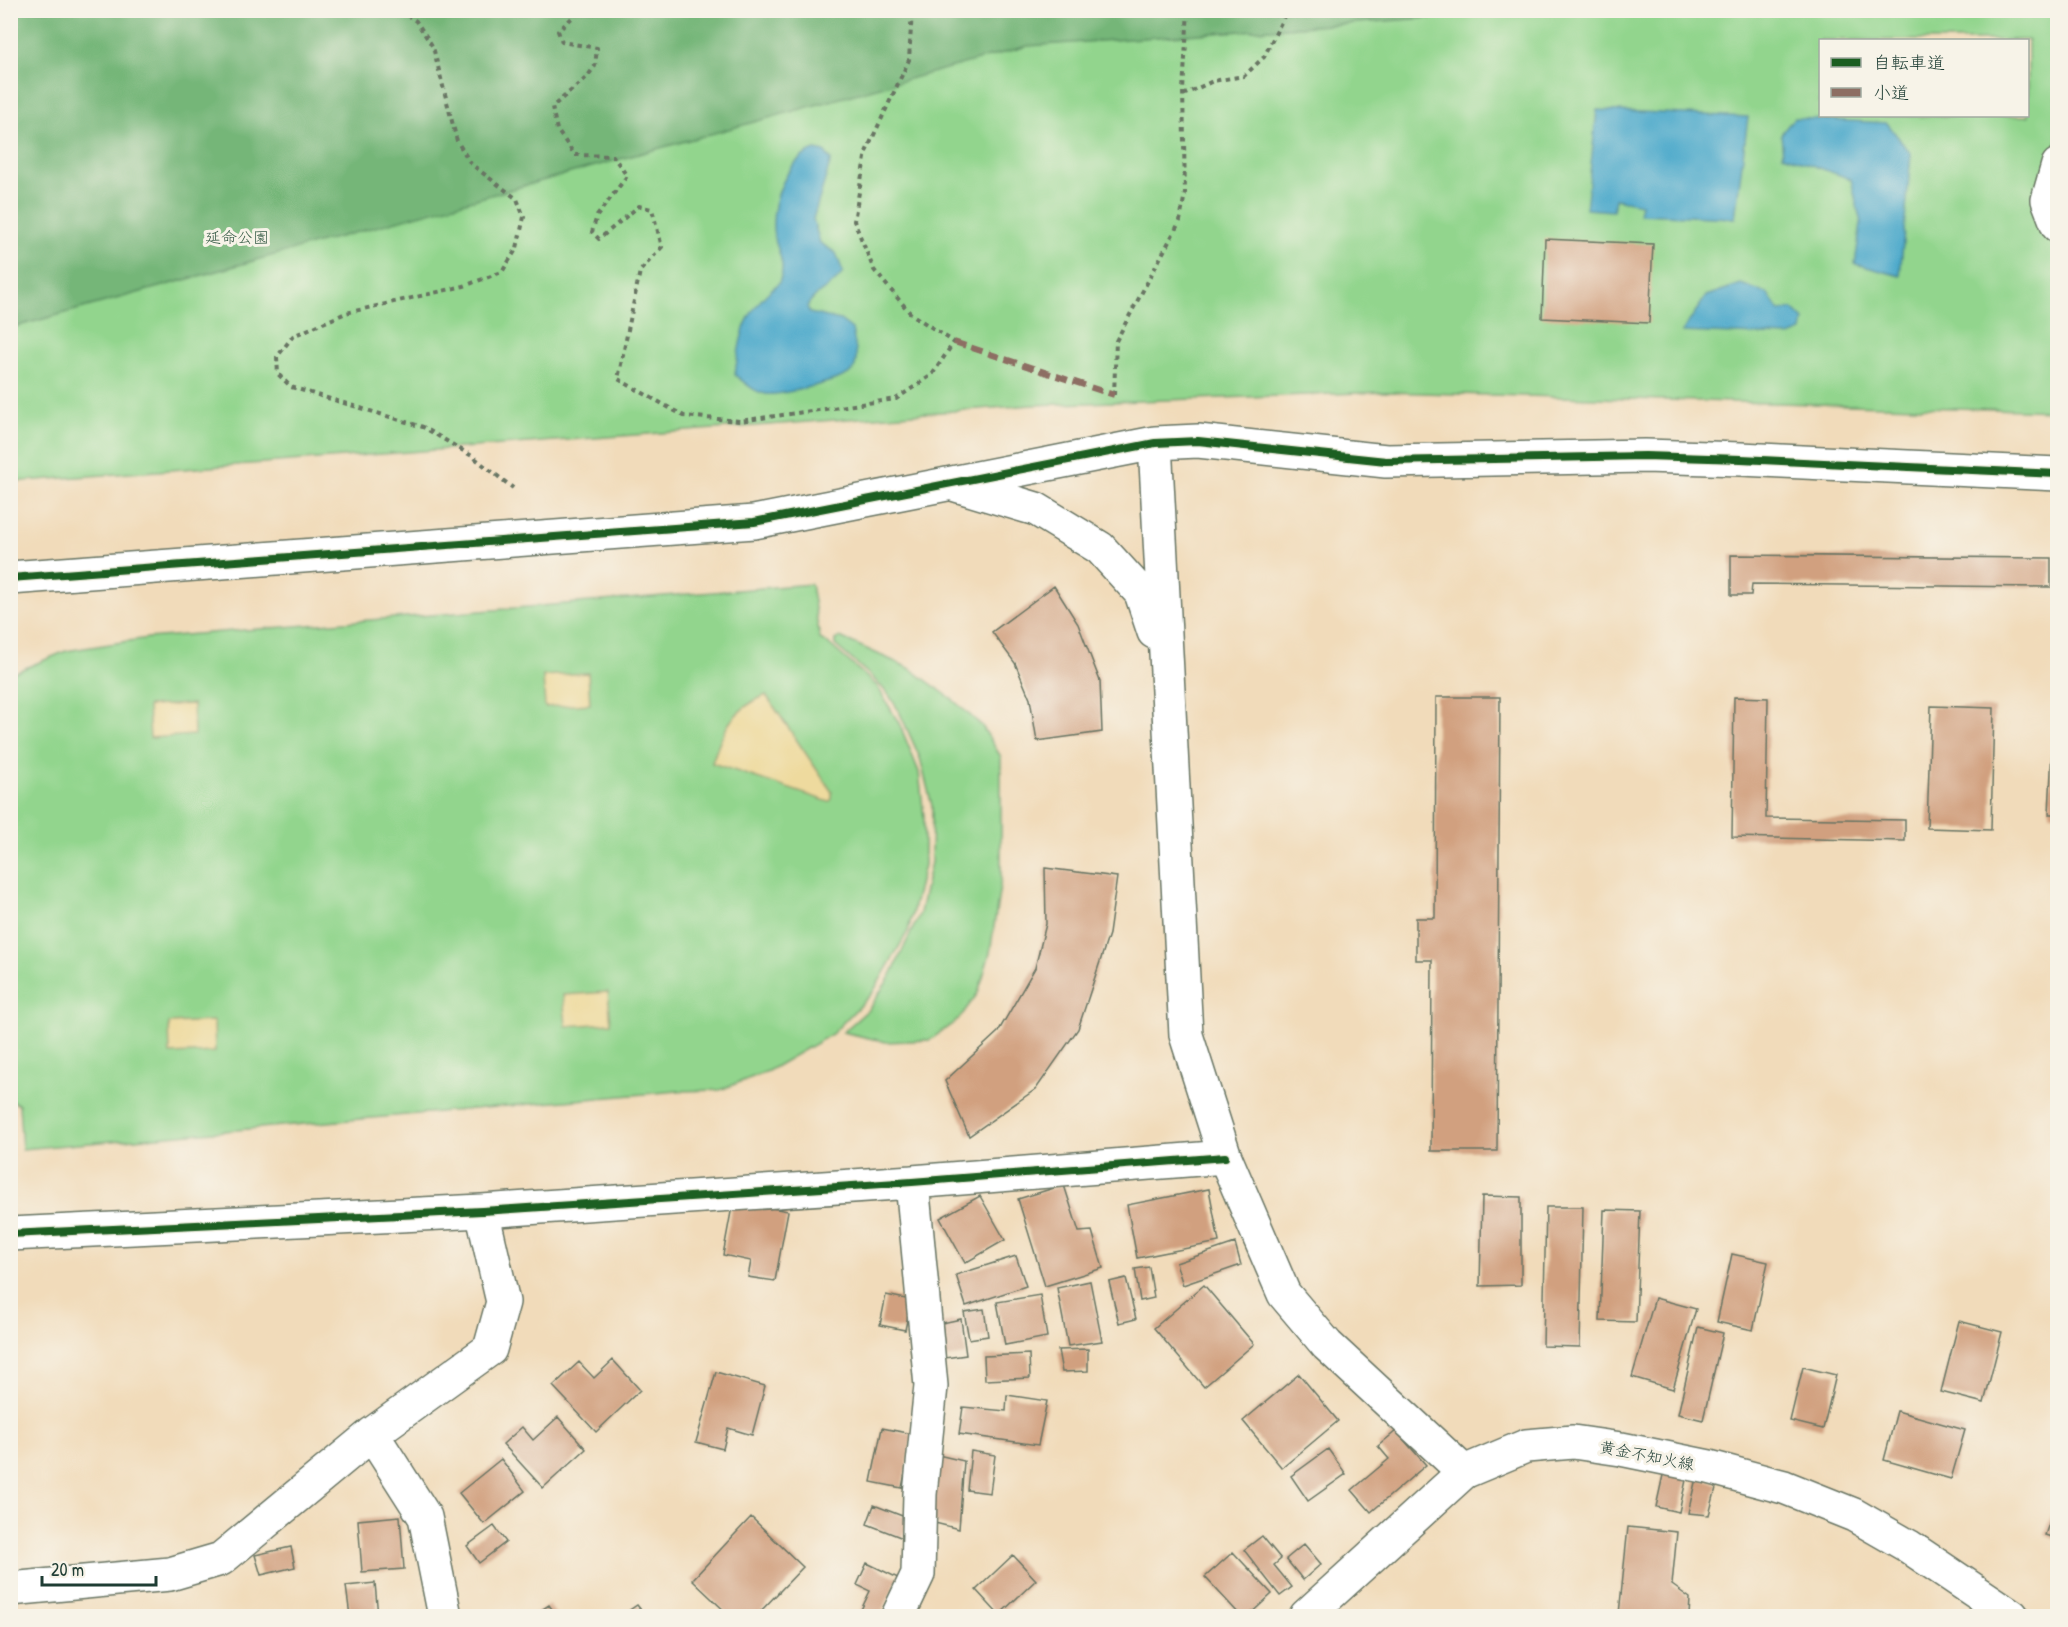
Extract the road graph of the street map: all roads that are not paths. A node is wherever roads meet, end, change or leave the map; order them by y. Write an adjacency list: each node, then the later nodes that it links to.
1 (2058, 165): 2 (street)
2 (2058, 226)
3 (1155, 443): 4 (street); 5 (street); 7 (street)
4 (2058, 474)
5 (951, 483): 6 (street); 7 (street)
6 (10, 578)
7 (1167, 674): 8 (street)
8 (1225, 1157): 9 (street); 13 (street)
9 (912, 1182): 10 (street); 18 (street)
10 (482, 1211): 11 (street); 12 (street)
11 (10, 1234)
12 (372, 1434): 14 (street); 17 (street)
13 (1464, 1472): 15 (street, 黄金不知火線); 16 (street, 黄金不知火線)
14 (10, 1589)
15 (1306, 1616)
16 (2009, 1616)
17 (445, 1617)
18 (898, 1617)

